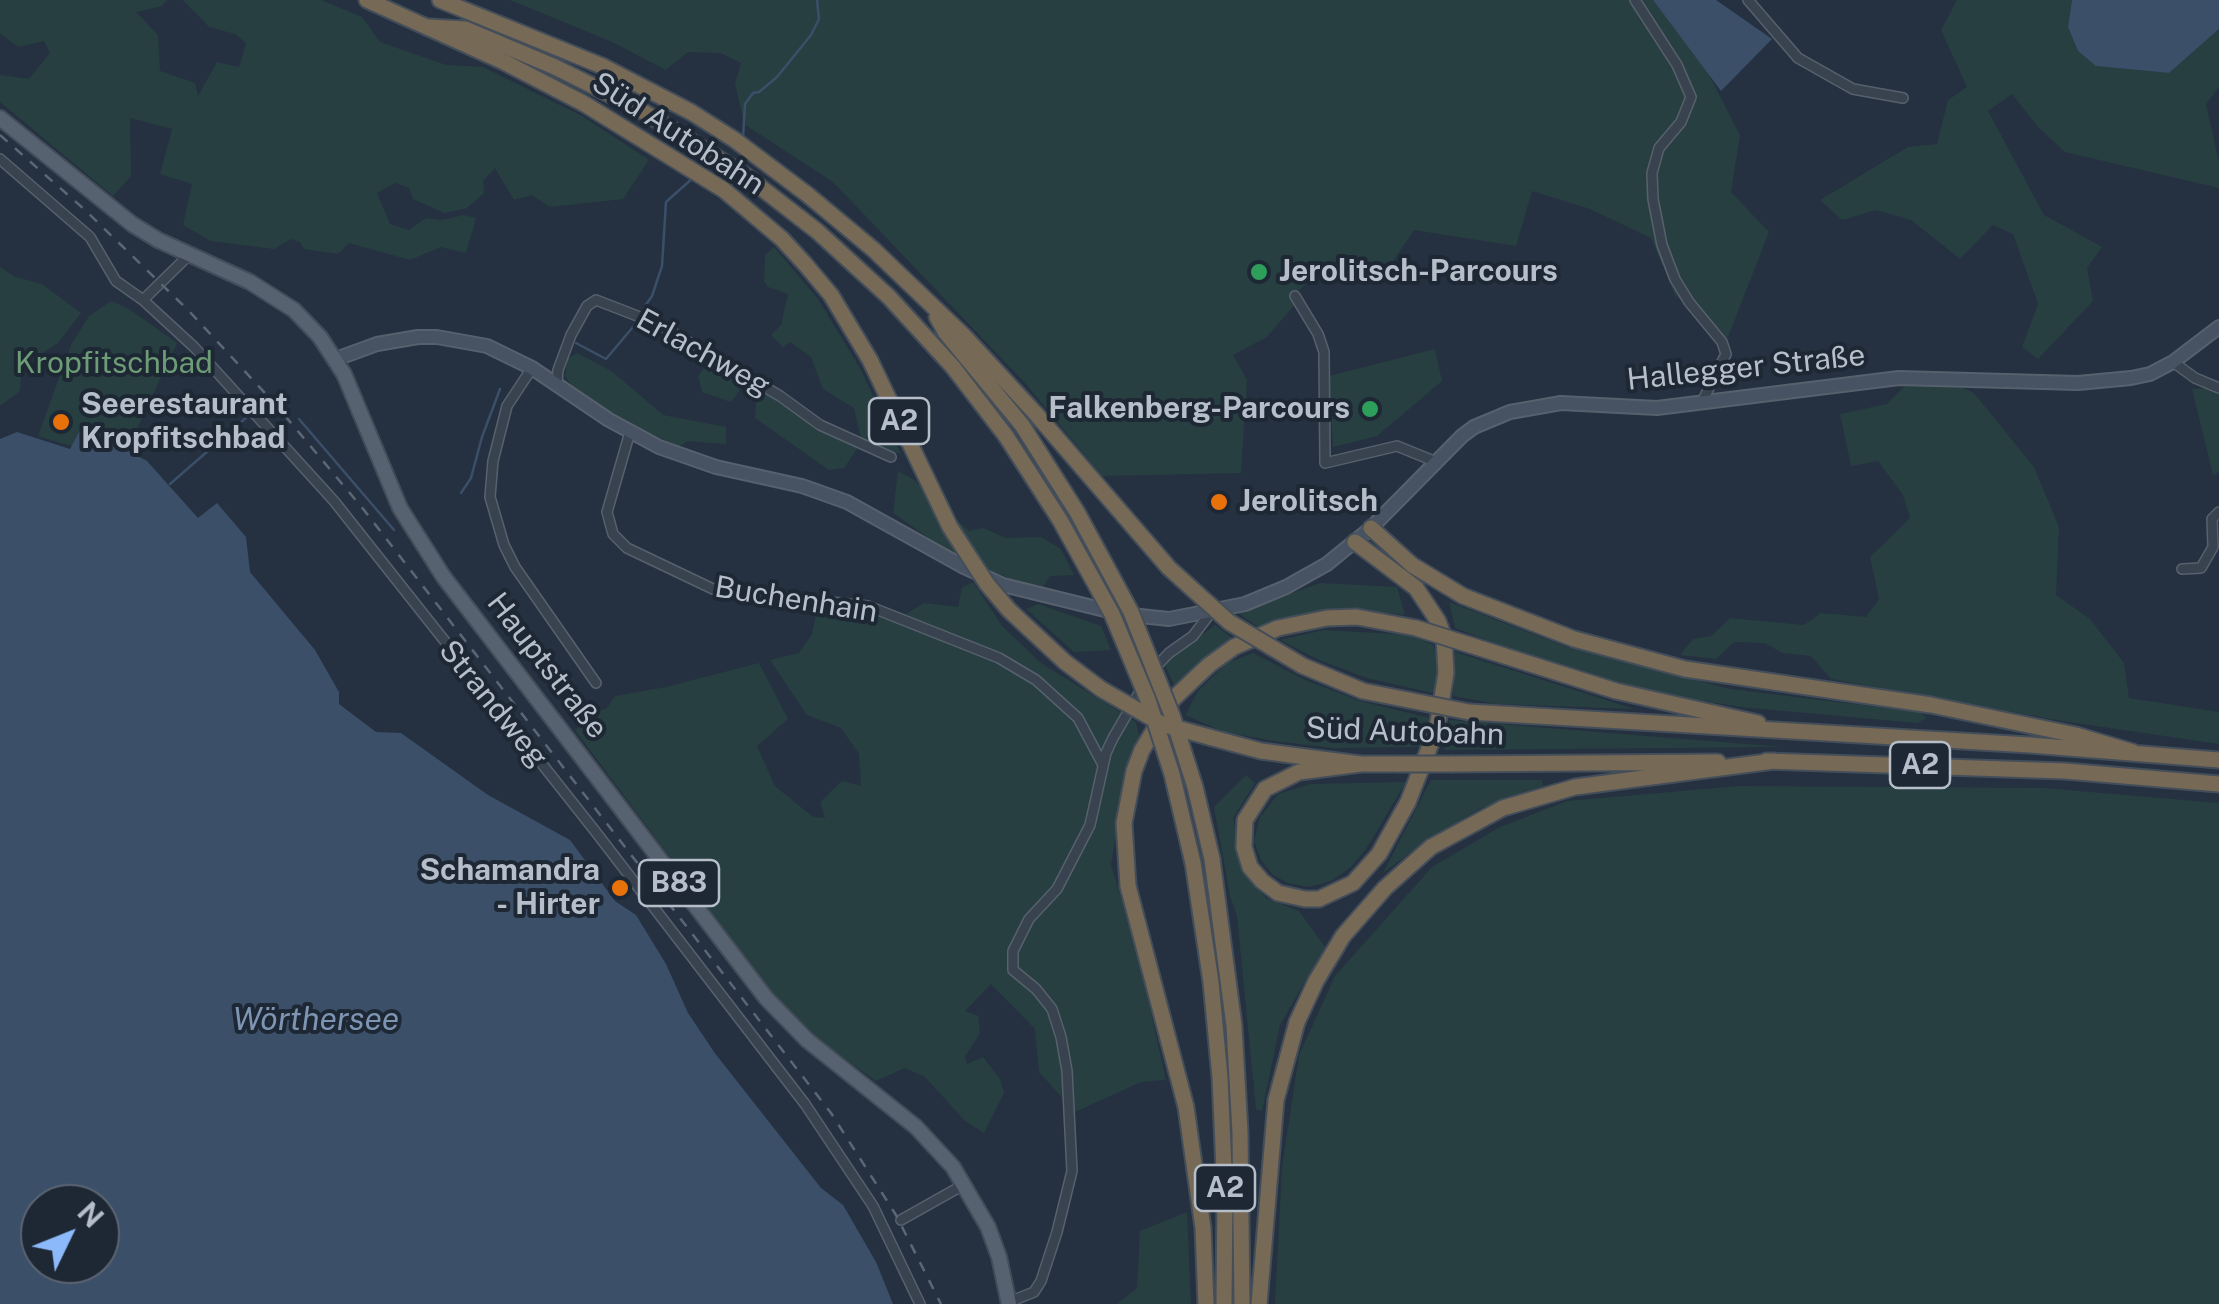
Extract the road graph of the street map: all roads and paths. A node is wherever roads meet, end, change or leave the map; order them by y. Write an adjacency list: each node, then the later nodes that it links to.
1 (367, 0): 5 (highway, Süd Autobahn / A2)
2 (440, 0): 12 (highway, Süd Autobahn / A2)
3 (1634, 0): 19 (street)
4 (1748, 0): 6 (street)
5 (429, 27): 33 (highway, Süd Autobahn / A2, bridge); 38 (highway, A2, bridge)
6 (1903, 98)
7 (0, 118): 9 (main road, Hauptstraße / B83)
8 (0, 159): 11 (street, Strandweg)
9 (190, 254): 11 (street); 14 (main road, Hauptstraße / B83)
10 (1296, 296): 22 (street)
11 (143, 300): 40 (street, Strandweg)
12 (928, 300): 29 (highway, Süd Autobahn / A2, bridge); 42 (highway, A2, bridge)
13 (2219, 327): 15 (main road, Hallegger Straße)
14 (336, 359): 16 (main road, Hallegger Straße); 36 (main road, Hauptstraße / B83)
15 (2173, 362): 18 (street); 19 (main road, Hallegger Straße)
16 (532, 368): 17 (main road, Hallegger Straße); 28 (street)
17 (557, 384): 20 (main road, Hallegger Straße); 21 (street, Erlachweg)
18 (2219, 388)
19 (1703, 400): 22 (main road, Hallegger Straße)
20 (630, 432): 27 (main road, Hallegger Straße); 34 (street, Buchenhain)
21 (891, 457)
22 (1434, 461): 24 (main road, Hallegger Straße)
23 (2219, 512): 26 (street)
24 (1371, 528): 25 (main road, Hallegger Straße); 30 (highway)
25 (1356, 542): 27 (main road, Hallegger Straße); 33 (highway)
26 (2182, 569)
27 (1212, 612): 34 (street)
28 (596, 684)
29 (1786, 730): 30 (highway, Süd Autobahn / A2); 41 (highway, bridge)
30 (2132, 752): 31 (highway, Süd Autobahn / A2)
31 (2219, 760)
32 (1774, 761): 33 (highway, Süd Autobahn / A2, bridge); 35 (highway, Süd Autobahn / A2); 43 (highway)
33 (1361, 764)
34 (1104, 765): 39 (street)
35 (2219, 784)
36 (965, 1184): 37 (street); 39 (main road, Hauptstraße / B83)
37 (900, 1220)
38 (1224, 1302)
39 (1009, 1303)
40 (920, 1304)
41 (1206, 1304)
42 (1242, 1304)
43 (1259, 1304)

